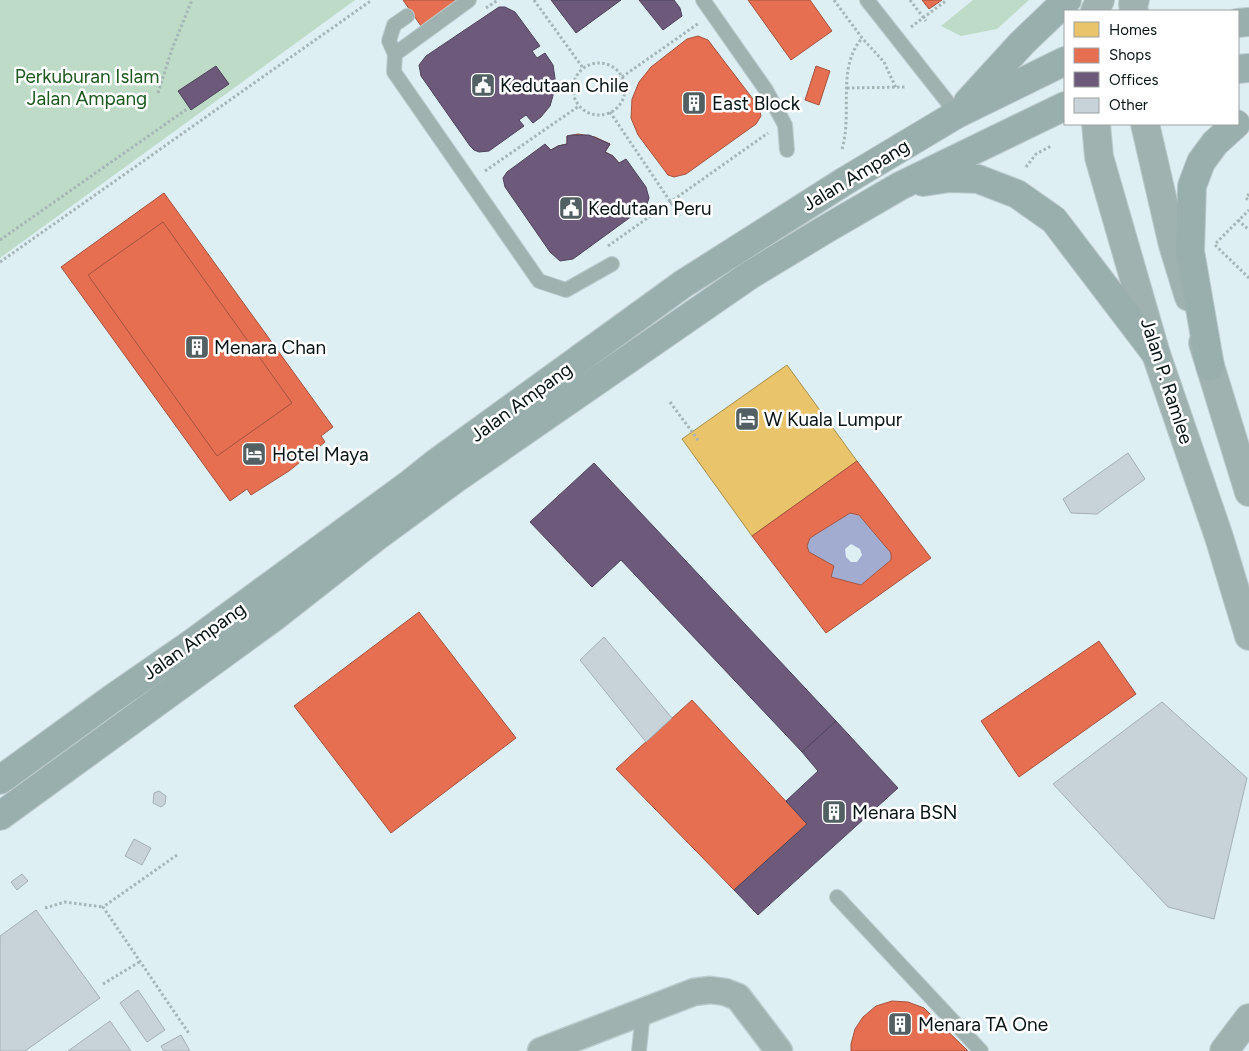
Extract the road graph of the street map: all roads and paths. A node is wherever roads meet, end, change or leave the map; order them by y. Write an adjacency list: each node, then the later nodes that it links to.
1 (187, 0): 13 (path)
2 (192, 0): 13 (path)
3 (372, 0): 52 (path)
4 (469, 0): 20 (lane)
5 (498, 0): 14 (path)
6 (534, 0): 22 (path)
7 (703, 0): 39 (lane)
8 (834, 0): 18 (path)
9 (867, 0): 19 (lane)
10 (910, 0): 16 (path)
11 (947, 0): 16 (path)
12 (1067, 0): 32 (main road)
13 (190, 5): 27 (path)
14 (483, 10)
15 (407, 16): 20 (lane)
16 (925, 20): 19 (path)
17 (701, 21): 23 (path)
18 (862, 38): 25 (path); 26 (path)
19 (896, 38): 32 (lane)
20 (395, 54): 53 (lane)
21 (1064, 61): 32 (main road, Jalan Ampang)
22 (583, 68): 23 (path); 28 (path)
23 (622, 77): 31 (path)
24 (907, 87): 26 (path)
25 (847, 88): 26 (path); 38 (path)
26 (896, 88)
27 (158, 93)
28 (579, 106): 31 (path); 40 (path)
29 (1064, 106): 42 (main road, Jalan Ampang)
30 (187, 109): 50 (path)
31 (610, 112): 44 (path)
32 (957, 114): 61 (main road, Jalan Ampang)
33 (1096, 125): 55 (street, Jalan P. Ramlee)
34 (1145, 125): 56 (street)
35 (1235, 125): 56 (main road)
36 (769, 132): 44 (path)
37 (1050, 146): 41 (path)
38 (842, 149)
39 (787, 150)
40 (479, 164)
41 (1026, 167)
42 (900, 186): 55 (main road); 62 (main road, Jalan Ampang)
43 (1249, 194): 45 (path)
44 (670, 201): 47 (path); 51 (path)
45 (1249, 201)
46 (1249, 210): 48 (path)
47 (680, 216)
48 (1238, 220): 49 (path); 54 (path)
49 (1249, 230)
50 (0, 240)
51 (601, 252)
52 (0, 262)
53 (612, 264)
54 (1249, 278)
55 (1156, 354): 60 (street, Jalan P. Ramlee)
56 (1210, 366): 59 (street)
57 (670, 402): 58 (path)
58 (698, 440)
59 (1248, 484)
60 (1249, 636)
61 (0, 780)
62 (0, 816)
63 (177, 856): 65 (path)
64 (837, 897): 75 (lane)
65 (103, 907): 66 (path); 67 (path)
66 (45, 908)
67 (140, 961): 68 (path); 71 (path)
68 (103, 984)
69 (643, 1012): 72 (street); 73 (lane); 74 (street)
70 (1249, 1018): 76 (street)
71 (190, 1035)
72 (541, 1051)
73 (639, 1051)
74 (779, 1051)
75 (981, 1051)
76 (1224, 1051)

